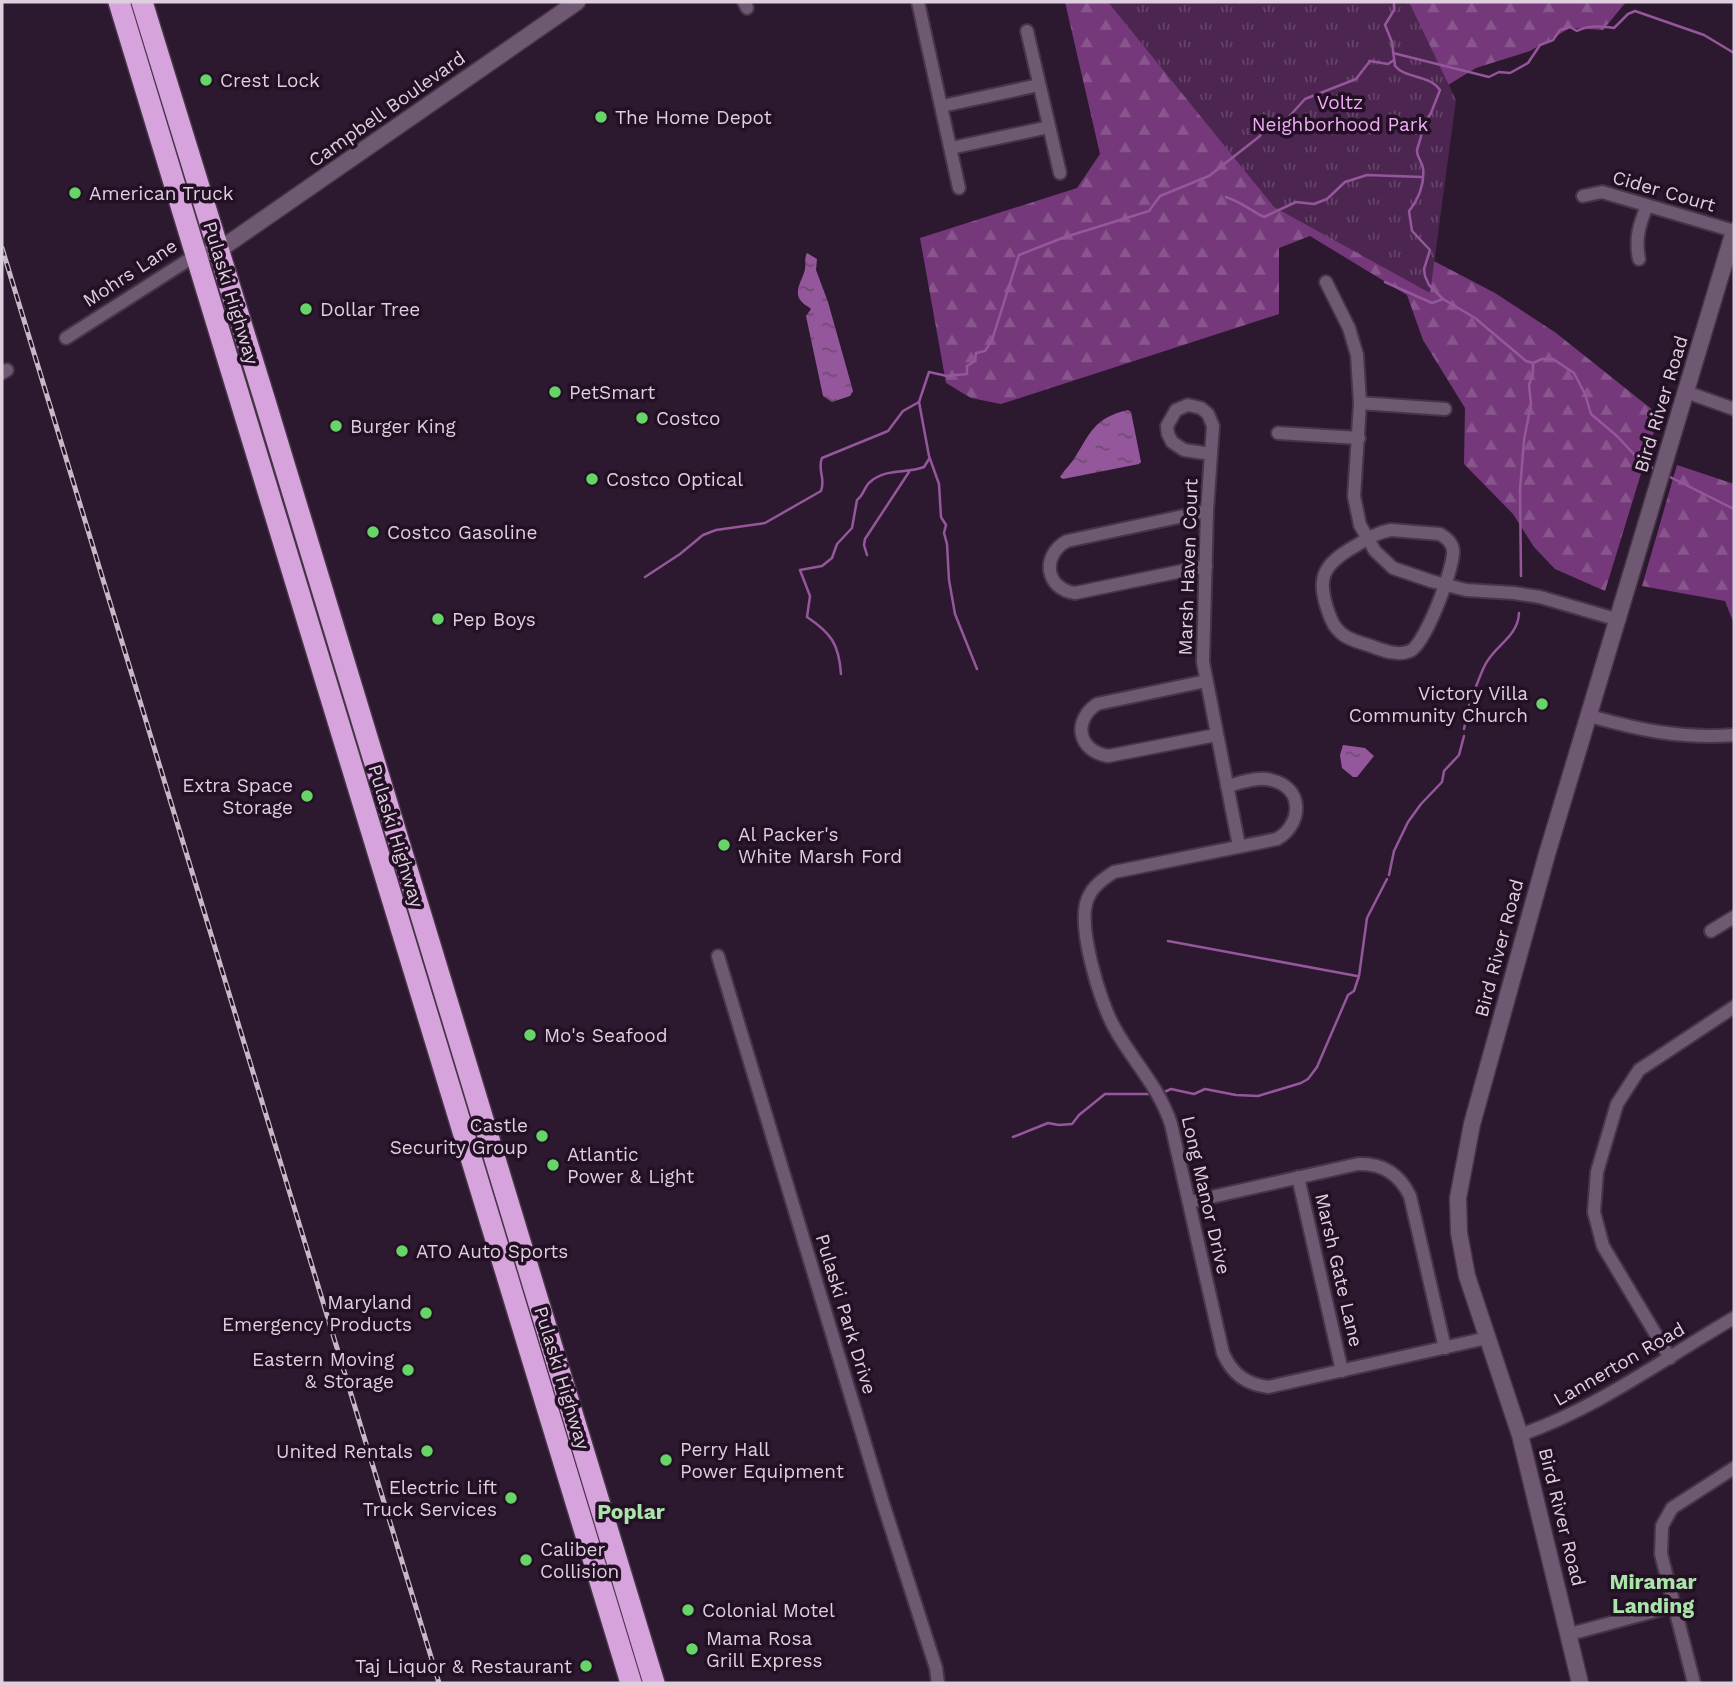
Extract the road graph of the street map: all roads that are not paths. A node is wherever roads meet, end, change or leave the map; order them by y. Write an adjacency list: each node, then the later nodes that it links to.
1 (119, 2): 16 (highway, Pulaski Highway)
2 (142, 2): 15 (highway, Pulaski Highway)
3 (577, 2): 15 (street, Campbell Boulevard)
4 (918, 2): 7 (street)
5 (1027, 31): 6 (street)
6 (1039, 85): 7 (street); 8 (street)
7 (942, 106): 9 (street)
8 (1049, 127): 9 (street); 10 (street)
9 (951, 148): 11 (street)
10 (1060, 173)
11 (959, 188)
12 (1583, 195): 13 (street, Cider Court)
13 (1647, 206): 14 (street, Cider Court); 17 (street)
14 (1734, 231): 20 (street, Bird River Road)
15 (219, 250): 16 (street, Mohrs Lane); 54 (highway, Pulaski Highway)
16 (196, 255): 19 (street, Mohrs Lane); 53 (highway, Pulaski Highway)
17 (1639, 259)
18 (1326, 282): 21 (street)
19 (66, 338)
20 (1686, 392): 23 (street); 31 (street, Bird River Road)
21 (1360, 403): 22 (street); 25 (street)
22 (1445, 409)
23 (1734, 409)
24 (1278, 433): 25 (street)
25 (1359, 439): 28 (street)
26 (1211, 454): 26 (street, Marsh Haven Court); 27 (street, Marsh Haven Court)
27 (1207, 512): 29 (street, Marsh Haven Court); 29 (street)
28 (1367, 539): 30 (street); 30 (street); 30 (street)
29 (1206, 566): 32 (street, Marsh Haven Court)
30 (1444, 585): 31 (street)
31 (1619, 620): 33 (street, Bird River Road)
32 (1206, 681): 34 (street, Marsh Haven Court); 34 (street)
33 (1590, 716): 35 (street); 45 (street, Bird River Road)
34 (1216, 735): 36 (street, Marsh Haven Court)
35 (1734, 735)
36 (1227, 786): 37 (street, Marsh Haven Court); 37 (street, Long Manor Drive)
37 (1239, 846): 43 (street, Long Manor Drive)
38 (1734, 917): 39 (street)
39 (1711, 931)
40 (718, 956): 55 (street, Pulaski Park Drive)
41 (1734, 1007): 47 (street)
42 (1298, 1177): 43 (street); 46 (street); 48 (street, Marsh Gate Lane)
43 (1189, 1202): 48 (street, Long Manor Drive)
44 (1734, 1318): 47 (street, Lannerton Road)
45 (1487, 1338): 46 (street, Long Manor Drive); 49 (street, Bird River Road)
46 (1445, 1348): 48 (street, Long Manor Drive)
47 (1670, 1358): 49 (street, Lannerton Road)
48 (1342, 1371)
49 (1520, 1435): 52 (street, Bird River Road)
50 (1734, 1468): 51 (street)
51 (1674, 1606): 52 (street); 57 (street)
52 (1570, 1634): 56 (street, Bird River Road)
53 (631, 1683)
54 (654, 1683)
55 (938, 1683)
56 (1580, 1683)
57 (1694, 1683)

